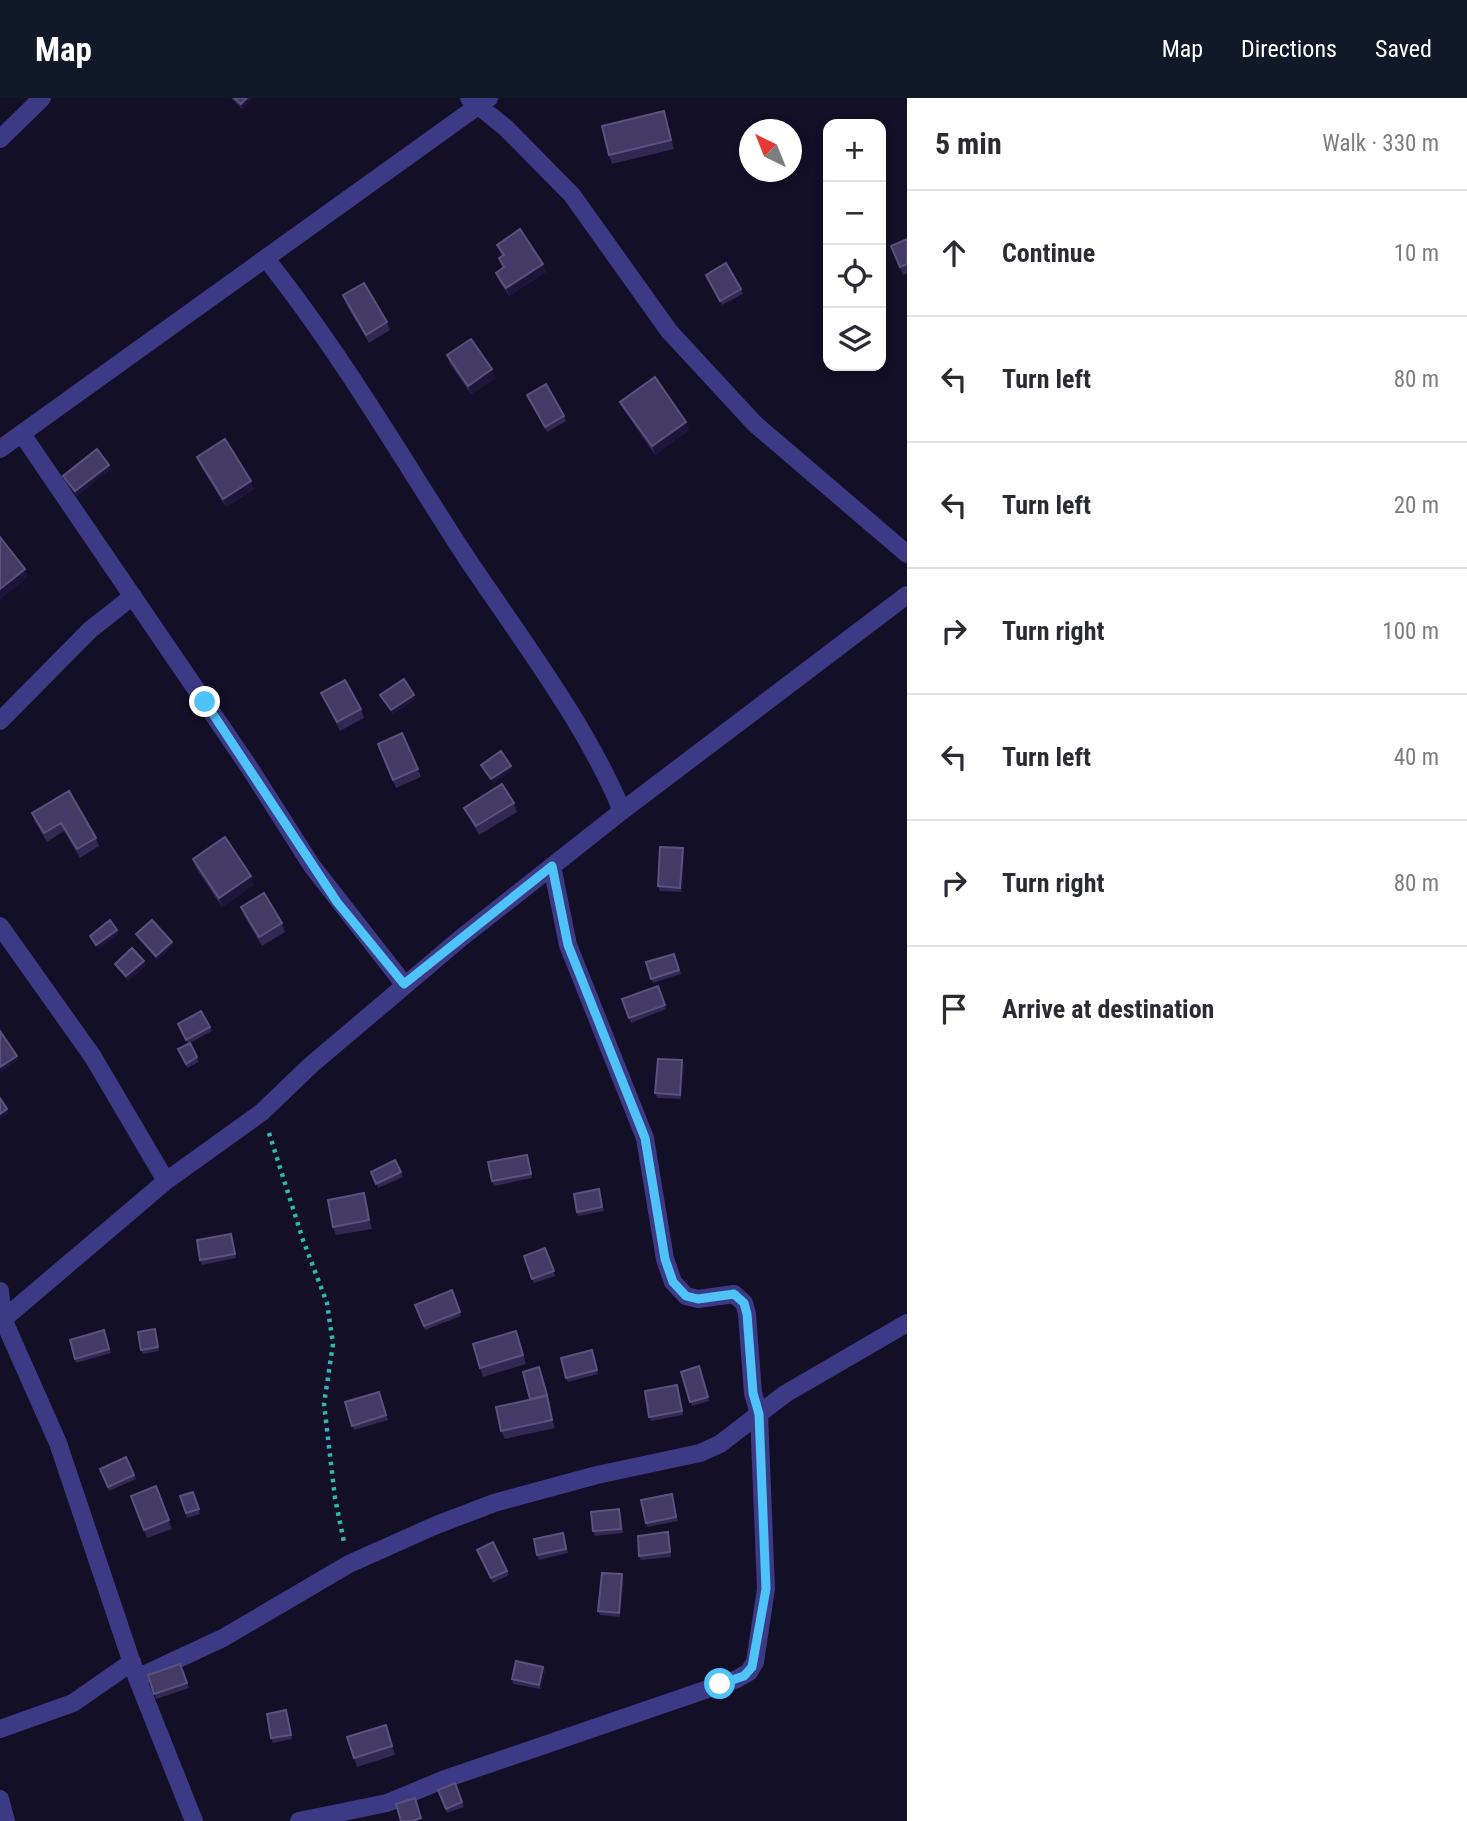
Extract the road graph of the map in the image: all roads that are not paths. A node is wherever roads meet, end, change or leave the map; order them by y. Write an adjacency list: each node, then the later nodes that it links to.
1 (42, 98): 3 (street)
2 (478, 100): 4 (street); 7 (street)
3 (0, 139)
4 (267, 260): 5 (street); 11 (street)
5 (22, 434): 6 (street); 9 (street)
6 (0, 449)
7 (907, 554)
8 (907, 595): 11 (street)
9 (133, 596): 10 (street); 14 (street)
10 (0, 721)
11 (622, 811): 12 (street)
12 (552, 866): 14 (street); 19 (street)
13 (0, 926): 15 (street)
14 (404, 984): 15 (street)
15 (166, 1181): 17 (street)
16 (0, 1291): 17 (street)
17 (2, 1320): 20 (street)
18 (907, 1323): 19 (street)
19 (759, 1414): 20 (street); 25 (street)
20 (135, 1670): 21 (street); 24 (street)
21 (0, 1729)
22 (0, 1799): 23 (street)
23 (6, 1821)
24 (194, 1821)
25 (299, 1821)

